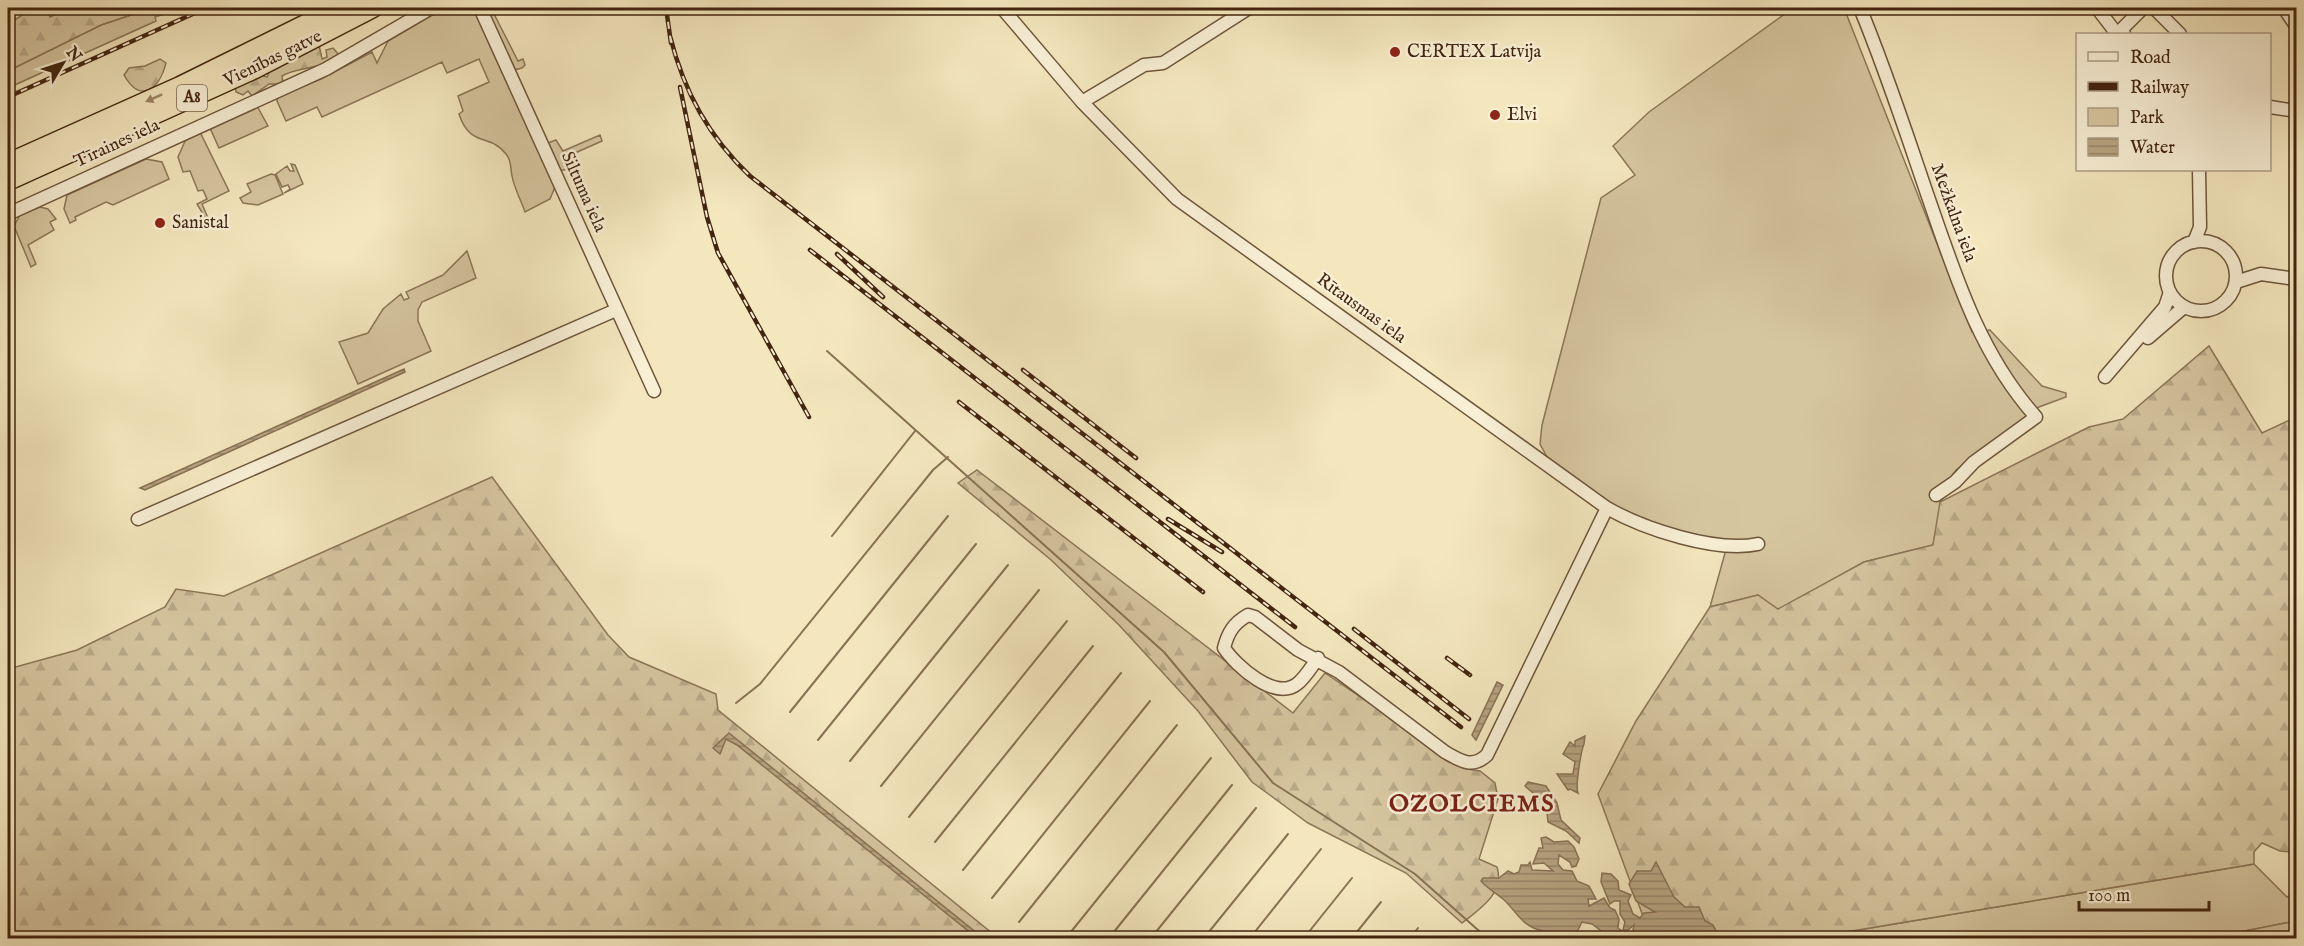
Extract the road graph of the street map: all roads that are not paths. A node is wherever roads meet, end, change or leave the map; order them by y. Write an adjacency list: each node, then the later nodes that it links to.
1 (339, 8): 19 (highway, Vienības gatve / A8, one-way to 19)
2 (373, 8): 21 (highway, Vienības gatve / A8)
3 (431, 8): 22 (street, Tīraines iela)
4 (480, 8): 28 (street, Siltuma iela)
5 (1002, 8): 16 (street, Rītausmas iela)
6 (1250, 8): 16 (street)
7 (1860, 8): 30 (street, Mežkalna iela)
8 (2097, 8): 13 (street)
9 (2143, 8): 14 (street)
10 (2154, 8): 15 (street)
11 (2284, 8): 12 (street)
12 (2296, 26)
13 (2116, 33)
14 (2124, 33)
15 (2179, 33)
16 (1082, 102): 31 (street, Rītausmas iela)
17 (2271, 106): 18 (street)
18 (2296, 111)
19 (8, 163)
20 (2199, 171): 23 (street)
21 (8, 181)
22 (8, 214)
23 (2194, 242): 25 (street); 26 (street)
24 (2296, 279): 25 (street)
25 (2236, 282): 27 (street)
26 (2170, 292): 27 (street); 27 (street)
27 (2184, 307)
28 (616, 310): 29 (street, Siltuma iela); 32 (street)
29 (654, 392)
30 (1936, 495)
31 (1607, 508): 33 (street, Rītausmas iela); 34 (street)
32 (138, 519)
33 (1758, 544)
34 (1318, 658): 34 (street)

